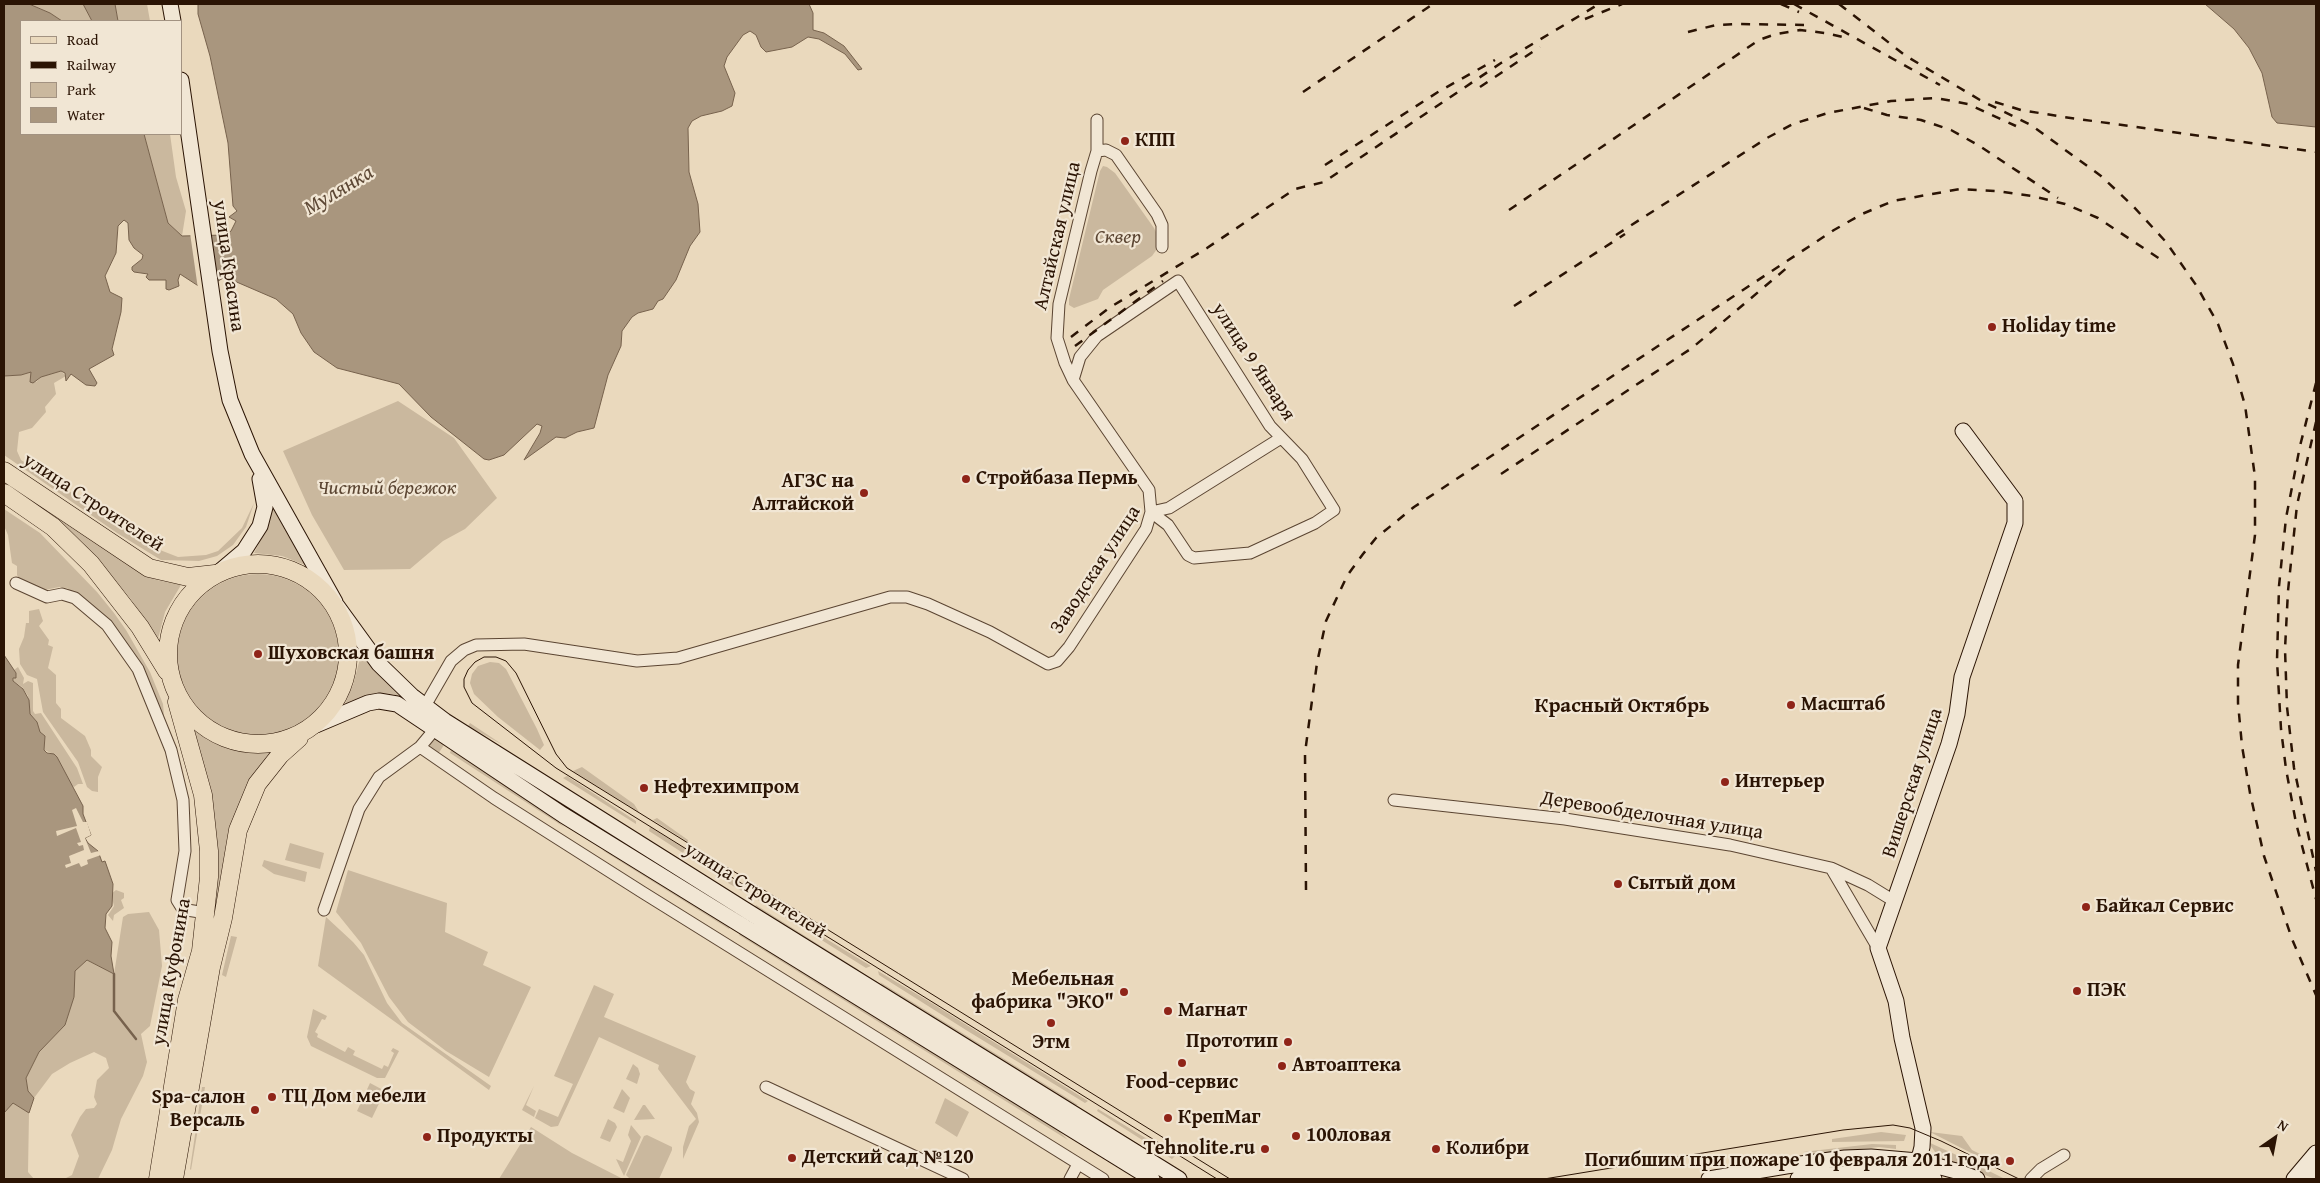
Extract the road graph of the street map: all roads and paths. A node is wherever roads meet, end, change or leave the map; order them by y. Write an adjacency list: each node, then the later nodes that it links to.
1 (170, 4): 2 (main road)
2 (173, 20)
3 (182, 87): 10 (main road, улица Красина)
4 (1097, 120): 5 (street)
5 (1098, 151): 6 (street); 7 (street, Алтайская улица)
6 (1162, 247)
7 (1073, 380): 9 (street, улица 9 Января); 13 (street, Алтайская улица)
8 (1963, 431): 24 (main road, Вишерская улица)
9 (1281, 438): 13 (street, Заводская улица); 13 (street, улица 9 Января)
10 (252, 454): 14 (main road); 16 (main road, улица Строителей)
11 (4, 471): 14 (main road, улица Строителей)
12 (4, 493): 17 (main road, улица Строителей)
13 (1151, 512): 18 (street, Заводская улица)
14 (218, 573): 16 (main road); 17 (main road)
15 (16, 583): 26 (street)
16 (336, 604): 18 (main road, улица Строителей); 19 (main road, улица Куфонина)
17 (172, 682): 19 (main road); 26 (main road, улица Куфонина)
18 (425, 706): 40 (main road, улица Строителей)
19 (314, 727): 20 (main road, улица Строителей); 35 (main road, улица Куфонина)
20 (434, 729): 21 (street); 39 (main road, улица Строителей)
21 (420, 747): 25 (street); 31 (street)
22 (1394, 800): 23 (street, Деревообделочная улица)
23 (1831, 868): 24 (street, Деревообделочная улица); 27 (street)
24 (1894, 901): 27 (main road, Вишерская улица)
25 (324, 910)
26 (206, 913): 34 (main road, улица Куфонина)
27 (1878, 948): 32 (main road)
28 (766, 1087): 36 (street)
29 (2316, 1154): 46 (main road)
30 (2064, 1155): 45 (street)
31 (1078, 1164): 37 (street); 38 (street)
32 (1916, 1168): 41 (main road); 42 (main road); 43 (main road); 44 (main road)
33 (2316, 1172): 47 (main road)
34 (158, 1179)
35 (174, 1179)
36 (963, 1179)
37 (1070, 1179)
38 (1103, 1179)
39 (1152, 1179)
40 (1179, 1179)
41 (1709, 1179)
42 (1798, 1179)
43 (1934, 1179)
44 (1977, 1179)
45 (2031, 1179)
46 (2294, 1179)
47 (2309, 1179)

